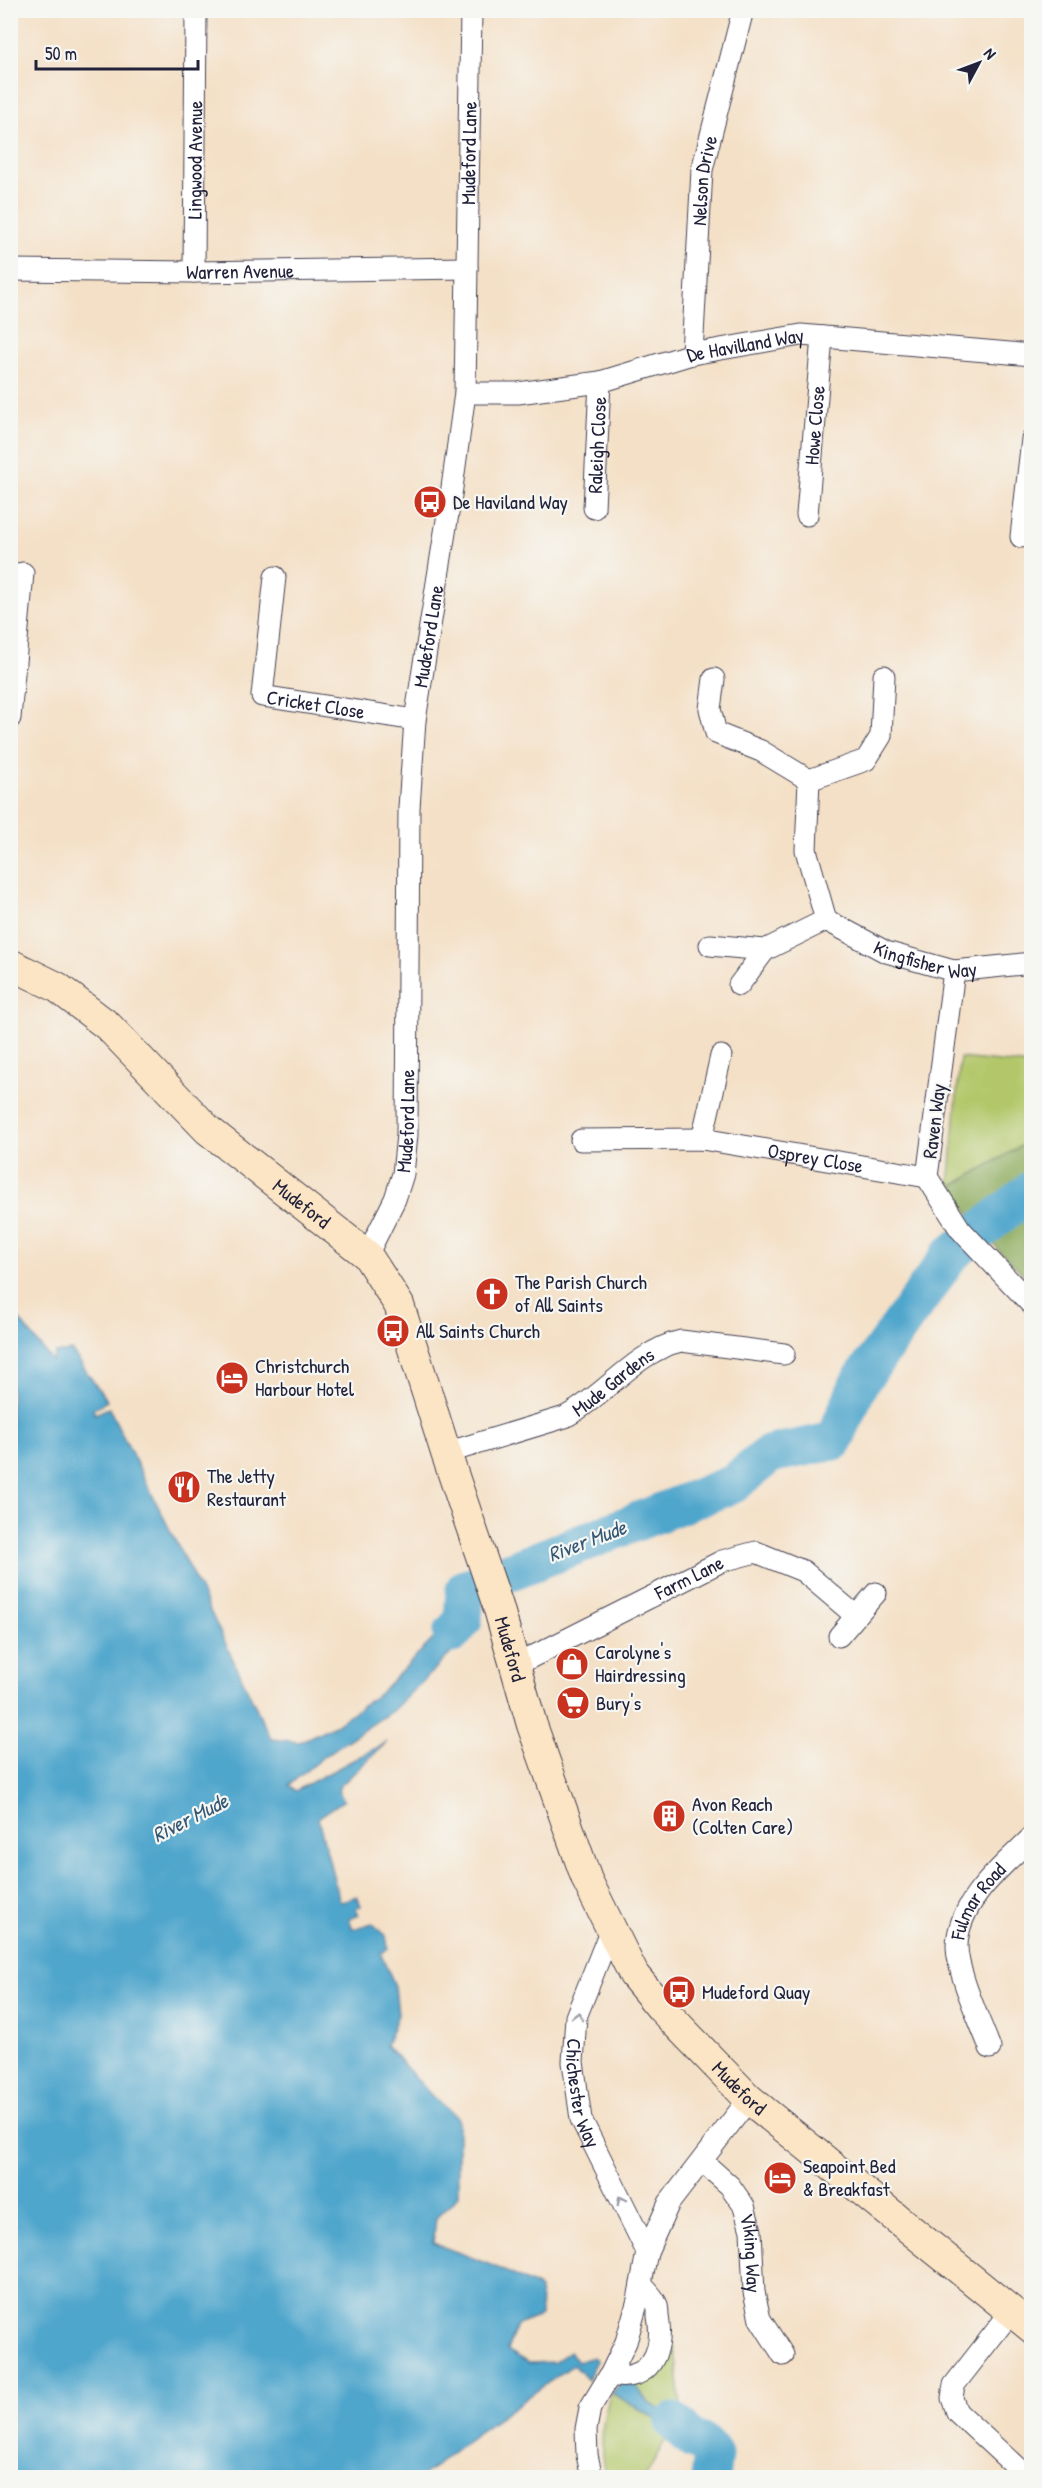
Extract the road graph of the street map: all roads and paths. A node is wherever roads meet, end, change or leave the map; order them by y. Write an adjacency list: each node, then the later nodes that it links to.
1 (196, 10): 6 (street, Lingwood Avenue)
2 (471, 10): 4 (street, Mudeford Lane)
3 (744, 10): 8 (street, Nelson Drive)
4 (467, 268): 6 (street, Warren Avenue); 11 (street, Mudeford Lane)
5 (10, 270): 6 (street, Warren Avenue)
6 (194, 272)
7 (822, 337): 8 (street, De Havilland Way); 9 (street, De Havilland Way); 14 (street, Howe Close)
8 (692, 354): 10 (street, De Havilland Way)
9 (1032, 355)
10 (600, 381): 11 (street, De Havilland Way); 13 (street, Raleigh Close)
11 (465, 393): 21 (street, Mudeford Lane)
12 (1032, 439): 15 (street)
13 (594, 508)
14 (807, 515)
15 (1021, 537)
16 (10, 576): 20 (street)
17 (275, 578): 21 (street, Cricket Close)
18 (884, 676): 22 (street)
19 (714, 679): 22 (street)
20 (10, 718)
21 (415, 720): 34 (street, Mudeford Lane)
22 (809, 780): 23 (street)
23 (826, 920): 25 (street); 28 (street, Kingfisher Way)
24 (710, 945): 25 (street)
25 (765, 950): 29 (street)
26 (1032, 963): 28 (street, Kingfisher Way)
27 (10, 964): 34 (street, Mudeford)
28 (954, 971): 33 (street, Raven Way)
29 (739, 985)
30 (721, 1056): 31 (street)
31 (702, 1139): 32 (street, Osprey Close); 33 (street, Osprey Close)
32 (581, 1140)
33 (927, 1177): 35 (street, Raven Way)
34 (368, 1255): 37 (street, Mudeford)
35 (1032, 1305)
36 (784, 1354): 37 (street, Mude Gardens)
37 (446, 1453): 41 (street, Mudeford)
38 (876, 1593): 39 (street)
39 (856, 1616): 40 (street); 41 (street, Farm Lane)
40 (839, 1636)
41 (516, 1665): 43 (street, Mudeford)
42 (1032, 1837): 44 (street, Fulmar Road)
43 (611, 1929): 45 (street, Mudeford); 47 (street, Chichester Way, one-way to 43)
44 (990, 2048)
45 (749, 2098): 46 (street); 49 (street, Mudeford)
46 (702, 2161): 47 (street); 50 (street, Viking Way)
47 (647, 2252): 48 (street)
48 (641, 2284): 51 (street); 51 (street)
49 (1021, 2320): 52 (street)
50 (783, 2355)
51 (610, 2375): 53 (street)
52 (1026, 2476)
53 (592, 2478)

